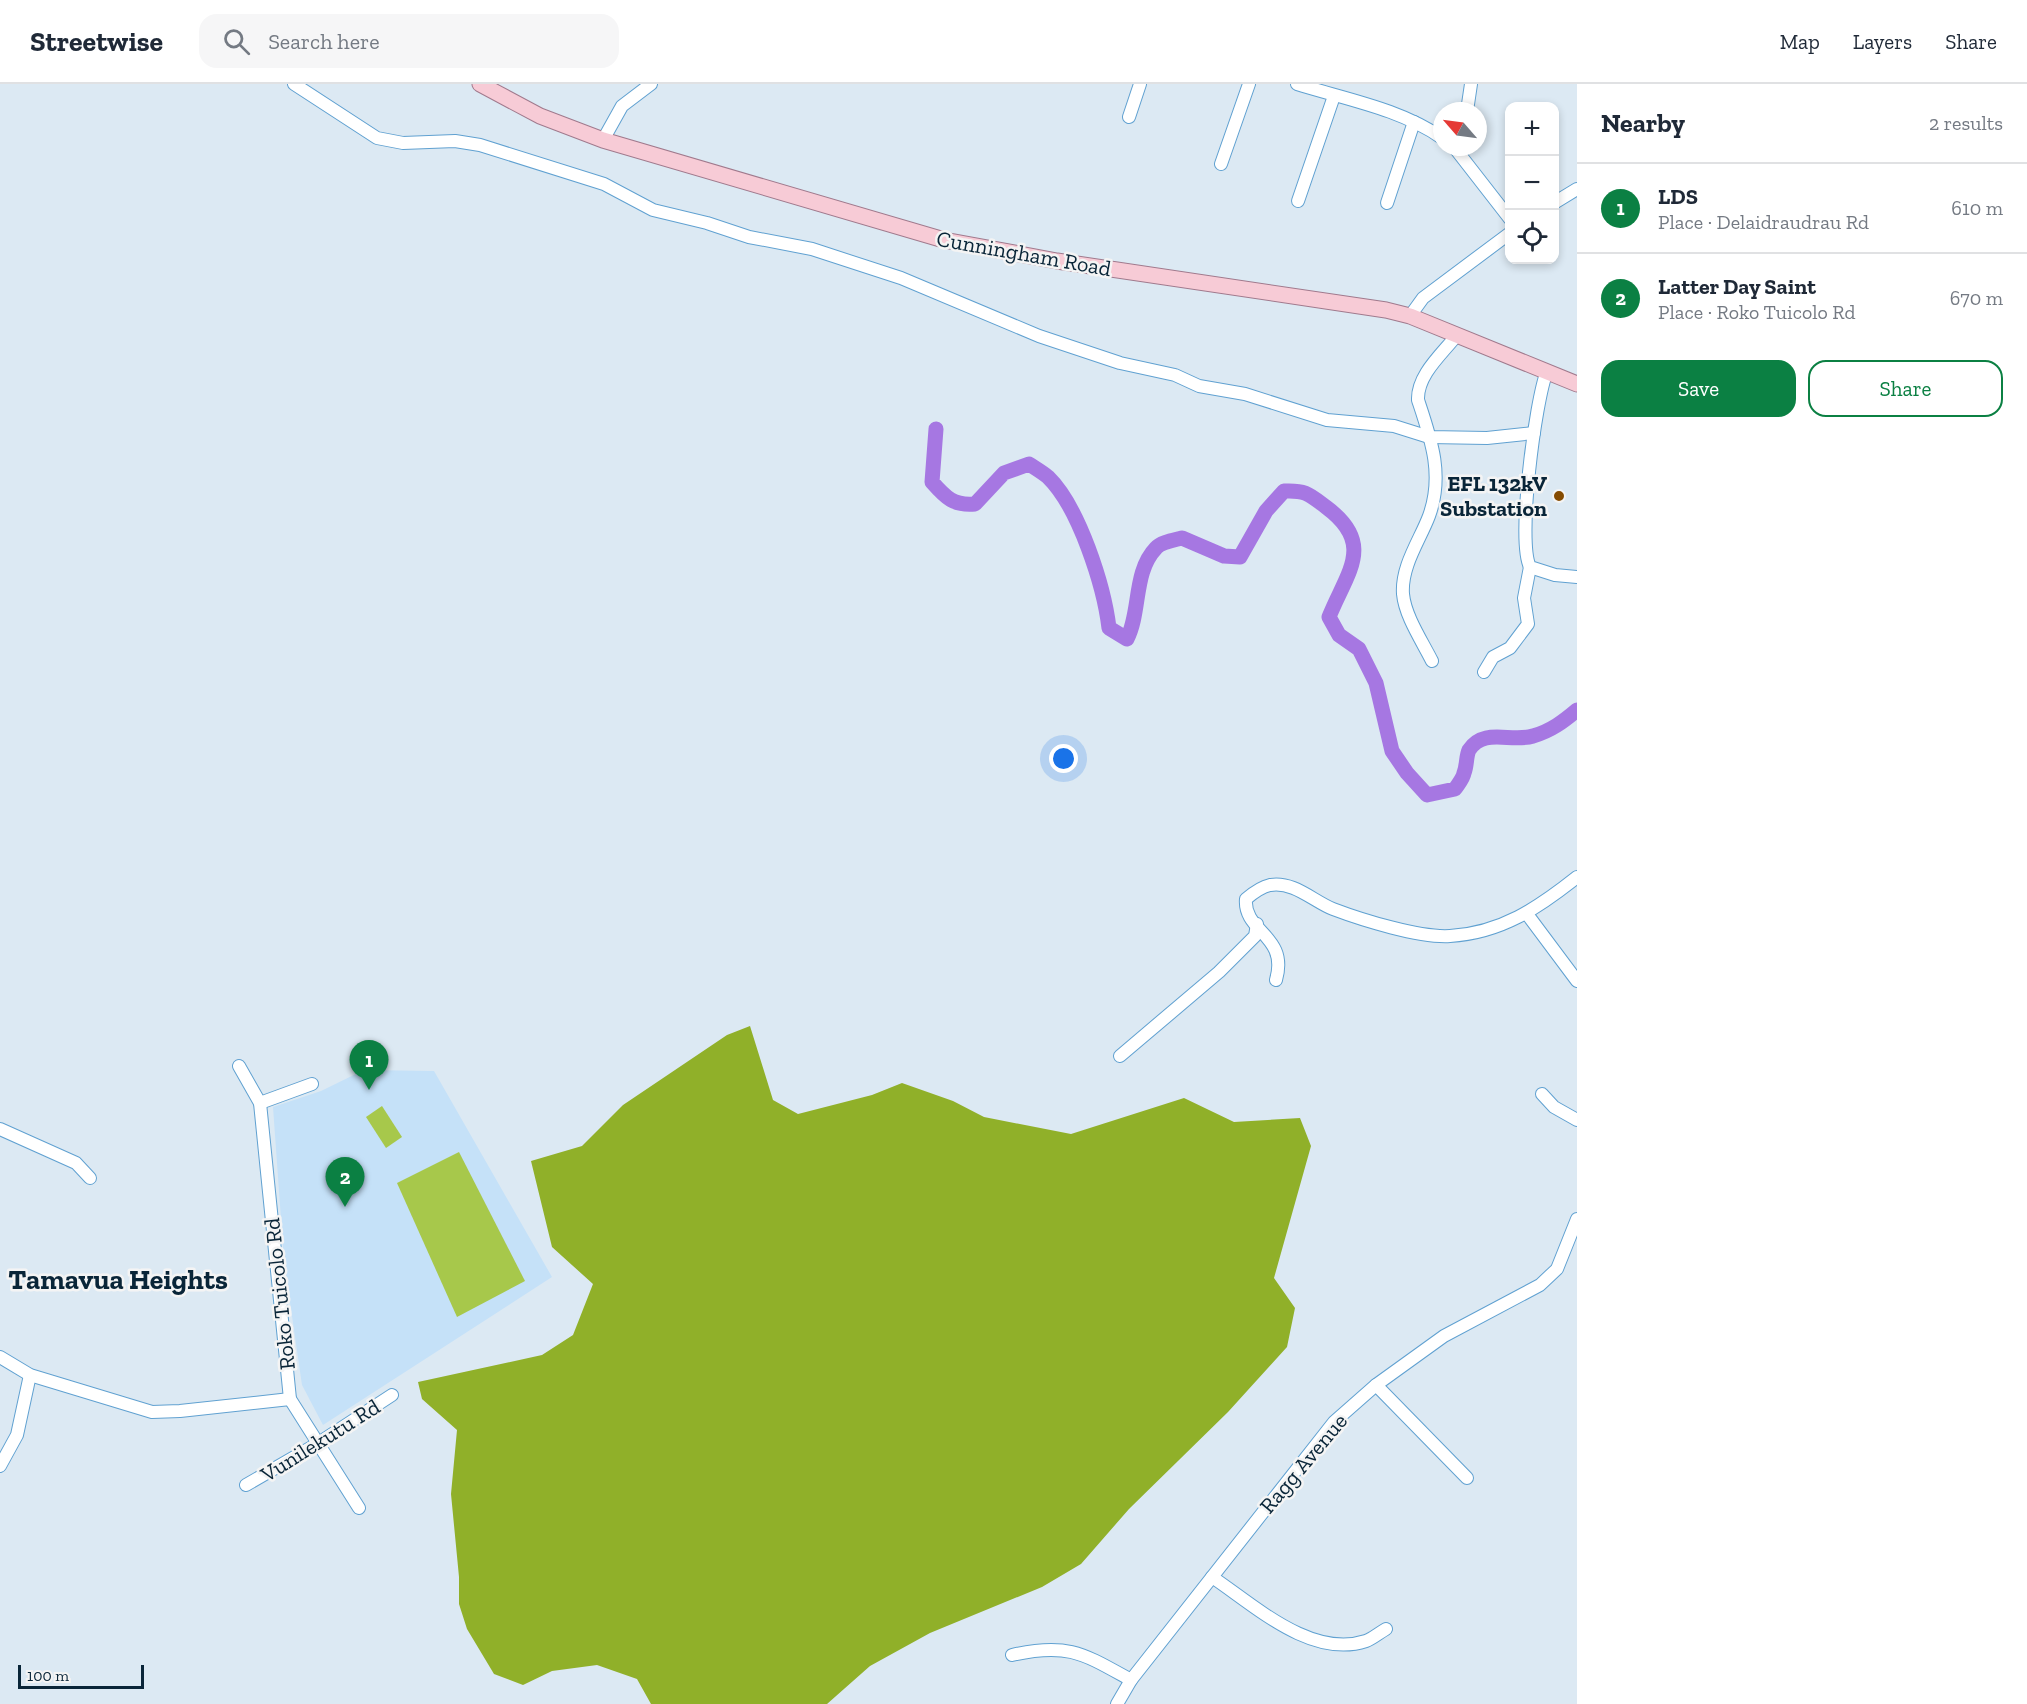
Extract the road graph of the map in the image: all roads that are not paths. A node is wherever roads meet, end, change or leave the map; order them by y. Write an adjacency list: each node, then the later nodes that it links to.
1 (294, 84): 27 (street)
2 (480, 84): 13 (main road, Cunningham Road)
3 (651, 84): 13 (street)
4 (1140, 84): 10 (street)
5 (1249, 84): 15 (street)
6 (1297, 84): 8 (street)
7 (1471, 84): 9 (street)
8 (1334, 96): 11 (street); 18 (street)
9 (1468, 102)
10 (1129, 117)
11 (1414, 122): 12 (street); 19 (street)
12 (1433, 133)
13 (603, 140): 22 (main road, Cunningham Road)
14 (1461, 156): 20 (street)
15 (1221, 164)
16 (1577, 189): 17 (street)
17 (1559, 200)
18 (1298, 201)
19 (1387, 203)
20 (1505, 214)
21 (1505, 236): 22 (street)
22 (1410, 316): 23 (main road, Cunningham Road)
23 (1457, 335): 24 (main road, Cunningham Road); 27 (street)
24 (1547, 371): 25 (main road, Cunningham Road); 26 (street)
25 (1577, 384)
26 (1534, 433): 27 (street); 28 (street)
27 (1429, 437): 30 (street)
28 (1530, 567): 29 (street); 31 (street)
29 (1577, 577)
30 (1432, 661)
31 (1484, 672)
32 (1577, 878): 33 (street)
33 (1527, 914): 34 (street); 36 (street)
34 (1257, 924): 35 (street); 37 (street)
35 (1276, 980)
36 (1577, 981)
37 (1120, 1056)
38 (239, 1066): 41 (street, Roko Tuicolo Rd)
39 (312, 1084): 41 (street)
40 (1542, 1094): 42 (street)
41 (260, 1103): 50 (street, Roko Tuicolo Rd)
42 (1577, 1120)
43 (0, 1129): 44 (street)
44 (90, 1178)
45 (1577, 1219): 48 (street, Ragg Avenue)
46 (0, 1357): 47 (street)
47 (30, 1376): 50 (street); 52 (street)
48 (1376, 1385): 53 (street); 56 (street, Ragg Avenue)
49 (392, 1395): 51 (street, Vunilekutu Rd)
50 (290, 1399): 51 (street, Roko Tuicolo Rd)
51 (317, 1444): 54 (street, Vunilekutu Rd); 55 (street, Roko Tuicolo Rd)
52 (0, 1466)
53 (1467, 1478)
54 (246, 1485)
55 (359, 1508)
56 (1212, 1577): 57 (street); 59 (street, Ragg Avenue)
57 (1386, 1629)
58 (1012, 1654): 59 (street)
59 (1131, 1680): 60 (street, Ragg Avenue)
60 (1117, 1704)

